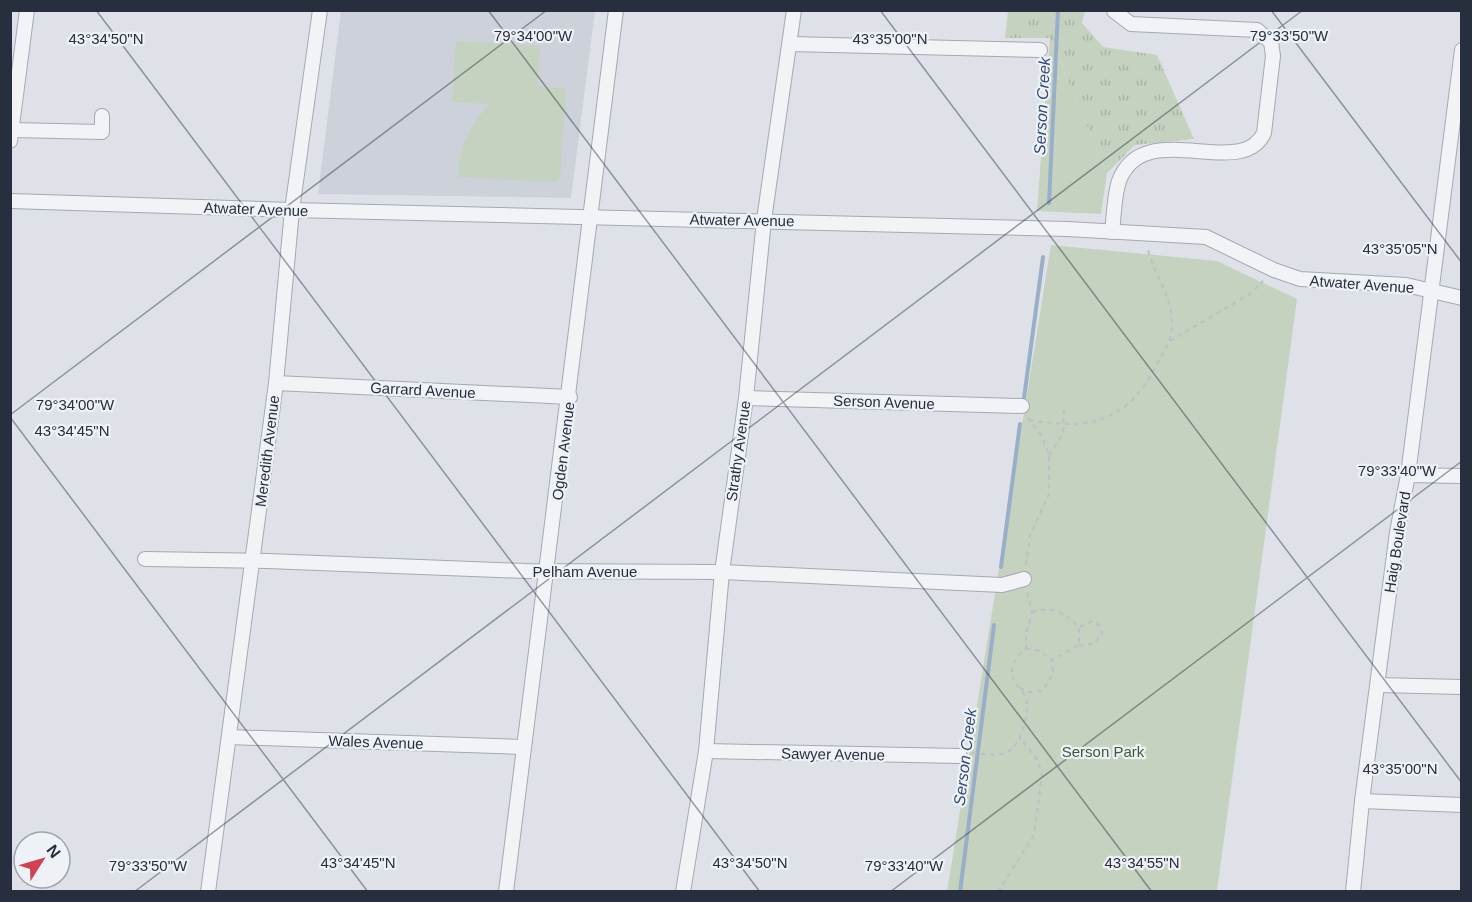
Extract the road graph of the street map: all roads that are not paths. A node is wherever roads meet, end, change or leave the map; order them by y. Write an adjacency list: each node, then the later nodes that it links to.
1 (27, 10): 10 (street)
2 (320, 10): 12 (street, Meredith Avenue)
3 (616, 10): 13 (street, Ogden Avenue)
4 (794, 10): 6 (street, Strathy Avenue)
5 (1114, 11): 15 (street)
6 (790, 44): 7 (street); 14 (street, Strathy Avenue)
7 (1040, 50)
8 (1461, 50): 16 (street, Haig Boulevard)
9 (102, 116): 10 (street)
10 (11, 136)
11 (10, 201): 12 (street, Atwater Avenue)
12 (292, 210): 13 (street, Atwater Avenue); 18 (street, Meredith Avenue)
13 (590, 215): 14 (street, Atwater Avenue); 19 (street, Ogden Avenue)
14 (764, 220): 15 (street, Atwater Avenue); 20 (street, Strathy Avenue)
15 (1112, 232): 16 (street, Atwater Avenue)
16 (1432, 290): 17 (street, Atwater Avenue); 22 (street, Haig Boulevard)
17 (1461, 298)
18 (276, 383): 19 (street, Garrard Avenue); 25 (street, Meredith Avenue)
19 (570, 397): 26 (street, Ogden Avenue)
20 (746, 398): 21 (street, Serson Avenue); 27 (street, Strathy Avenue)
21 (1022, 406)
22 (1408, 475): 23 (street); 29 (street, Haig Boulevard)
23 (1461, 476)
24 (145, 559): 25 (street, Pelham Avenue)
25 (253, 561): 26 (street, Pelham Avenue); 31 (street, Meredith Avenue)
26 (547, 571): 27 (street, Pelham Avenue); 32 (street, Ogden Avenue)
27 (722, 572): 28 (street, Pelham Avenue); 33 (street, Strathy Avenue)
28 (1024, 579)
29 (1378, 685): 30 (street); 35 (street, Haig Boulevard)
30 (1461, 687)
31 (229, 737): 32 (street, Wales Avenue); 37 (street, Meredith Avenue)
32 (524, 747): 38 (street, Ogden Avenue)
33 (706, 751): 34 (street, Sawyer Avenue); 39 (street, Strathy Avenue)
34 (963, 754)
35 (1362, 801): 36 (street); 40 (street, Haig Boulevard)
36 (1461, 805)
37 (208, 891)
38 (506, 891)
39 (683, 891)
40 (1353, 891)

